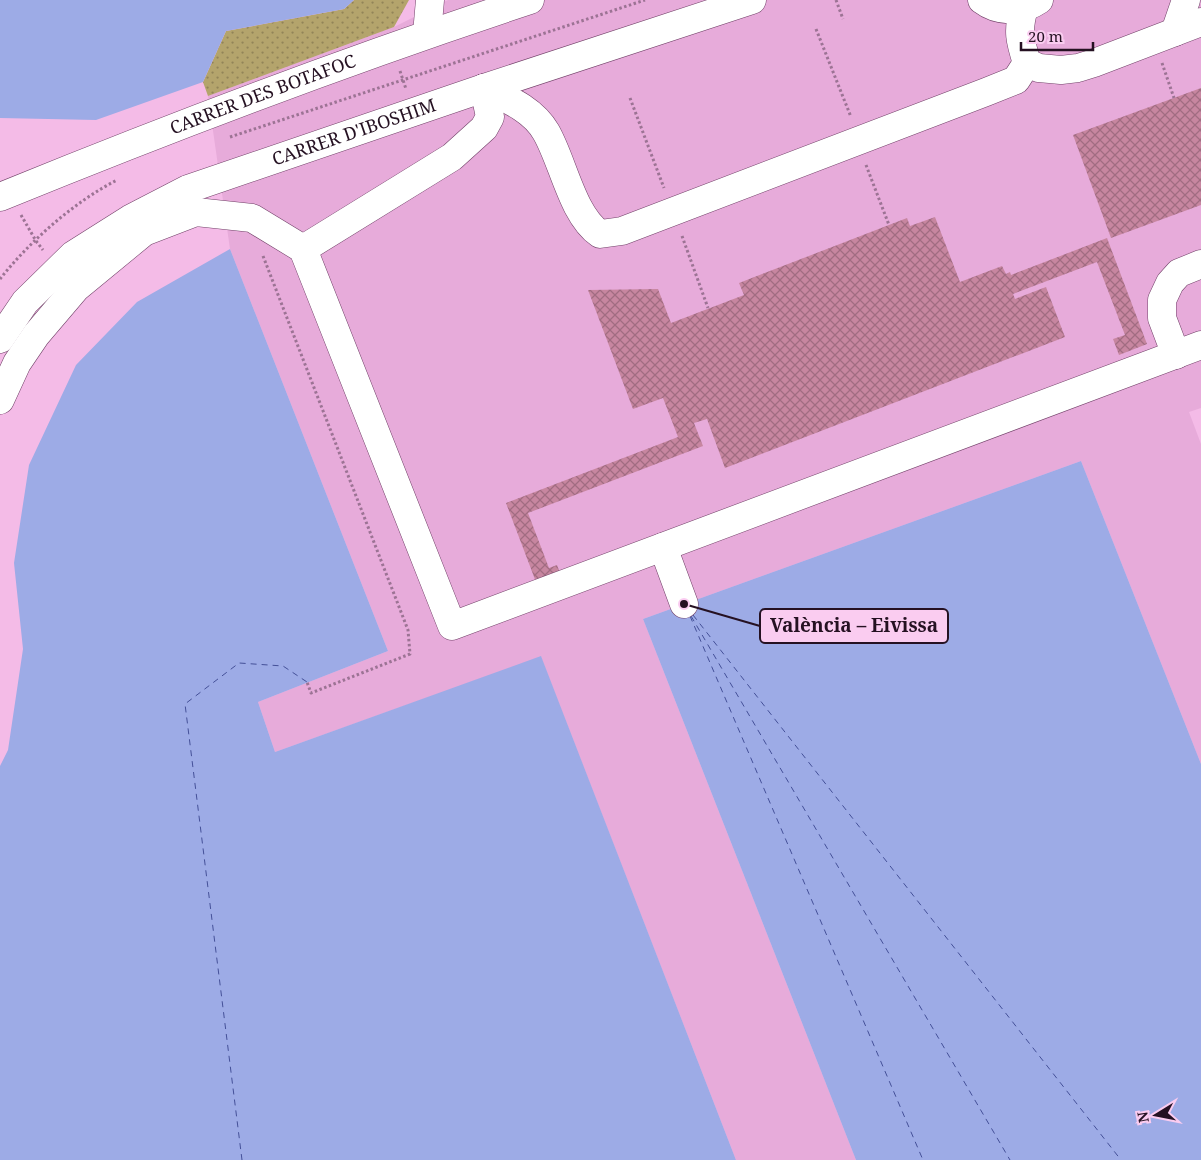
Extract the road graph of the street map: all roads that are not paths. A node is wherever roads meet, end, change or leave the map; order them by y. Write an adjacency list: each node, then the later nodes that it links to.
1 (430, 0): 8 (street)
2 (530, 0): 8 (street, CARRER DES BOTAFOC)
3 (752, 0): 11 (street, CARRER D'IBOSHIM)
4 (982, 0): 6 (street)
5 (1186, 0): 9 (street)
6 (1031, 4): 10 (street)
7 (1201, 22): 9 (street)
8 (427, 34): 12 (street, CARRER DES BOTAFOC)
9 (1164, 36): 10 (street)
10 (1027, 64): 11 (street)
11 (484, 88): 13 (street); 15 (street, CARRER D'IBOSHIM)
12 (4, 195)
13 (303, 249): 17 (street); 18 (street)
14 (1201, 264): 16 (street)
15 (0, 339)
16 (1193, 353): 18 (street)
17 (0, 400)
18 (663, 547): 19 (street)
19 (684, 604)

